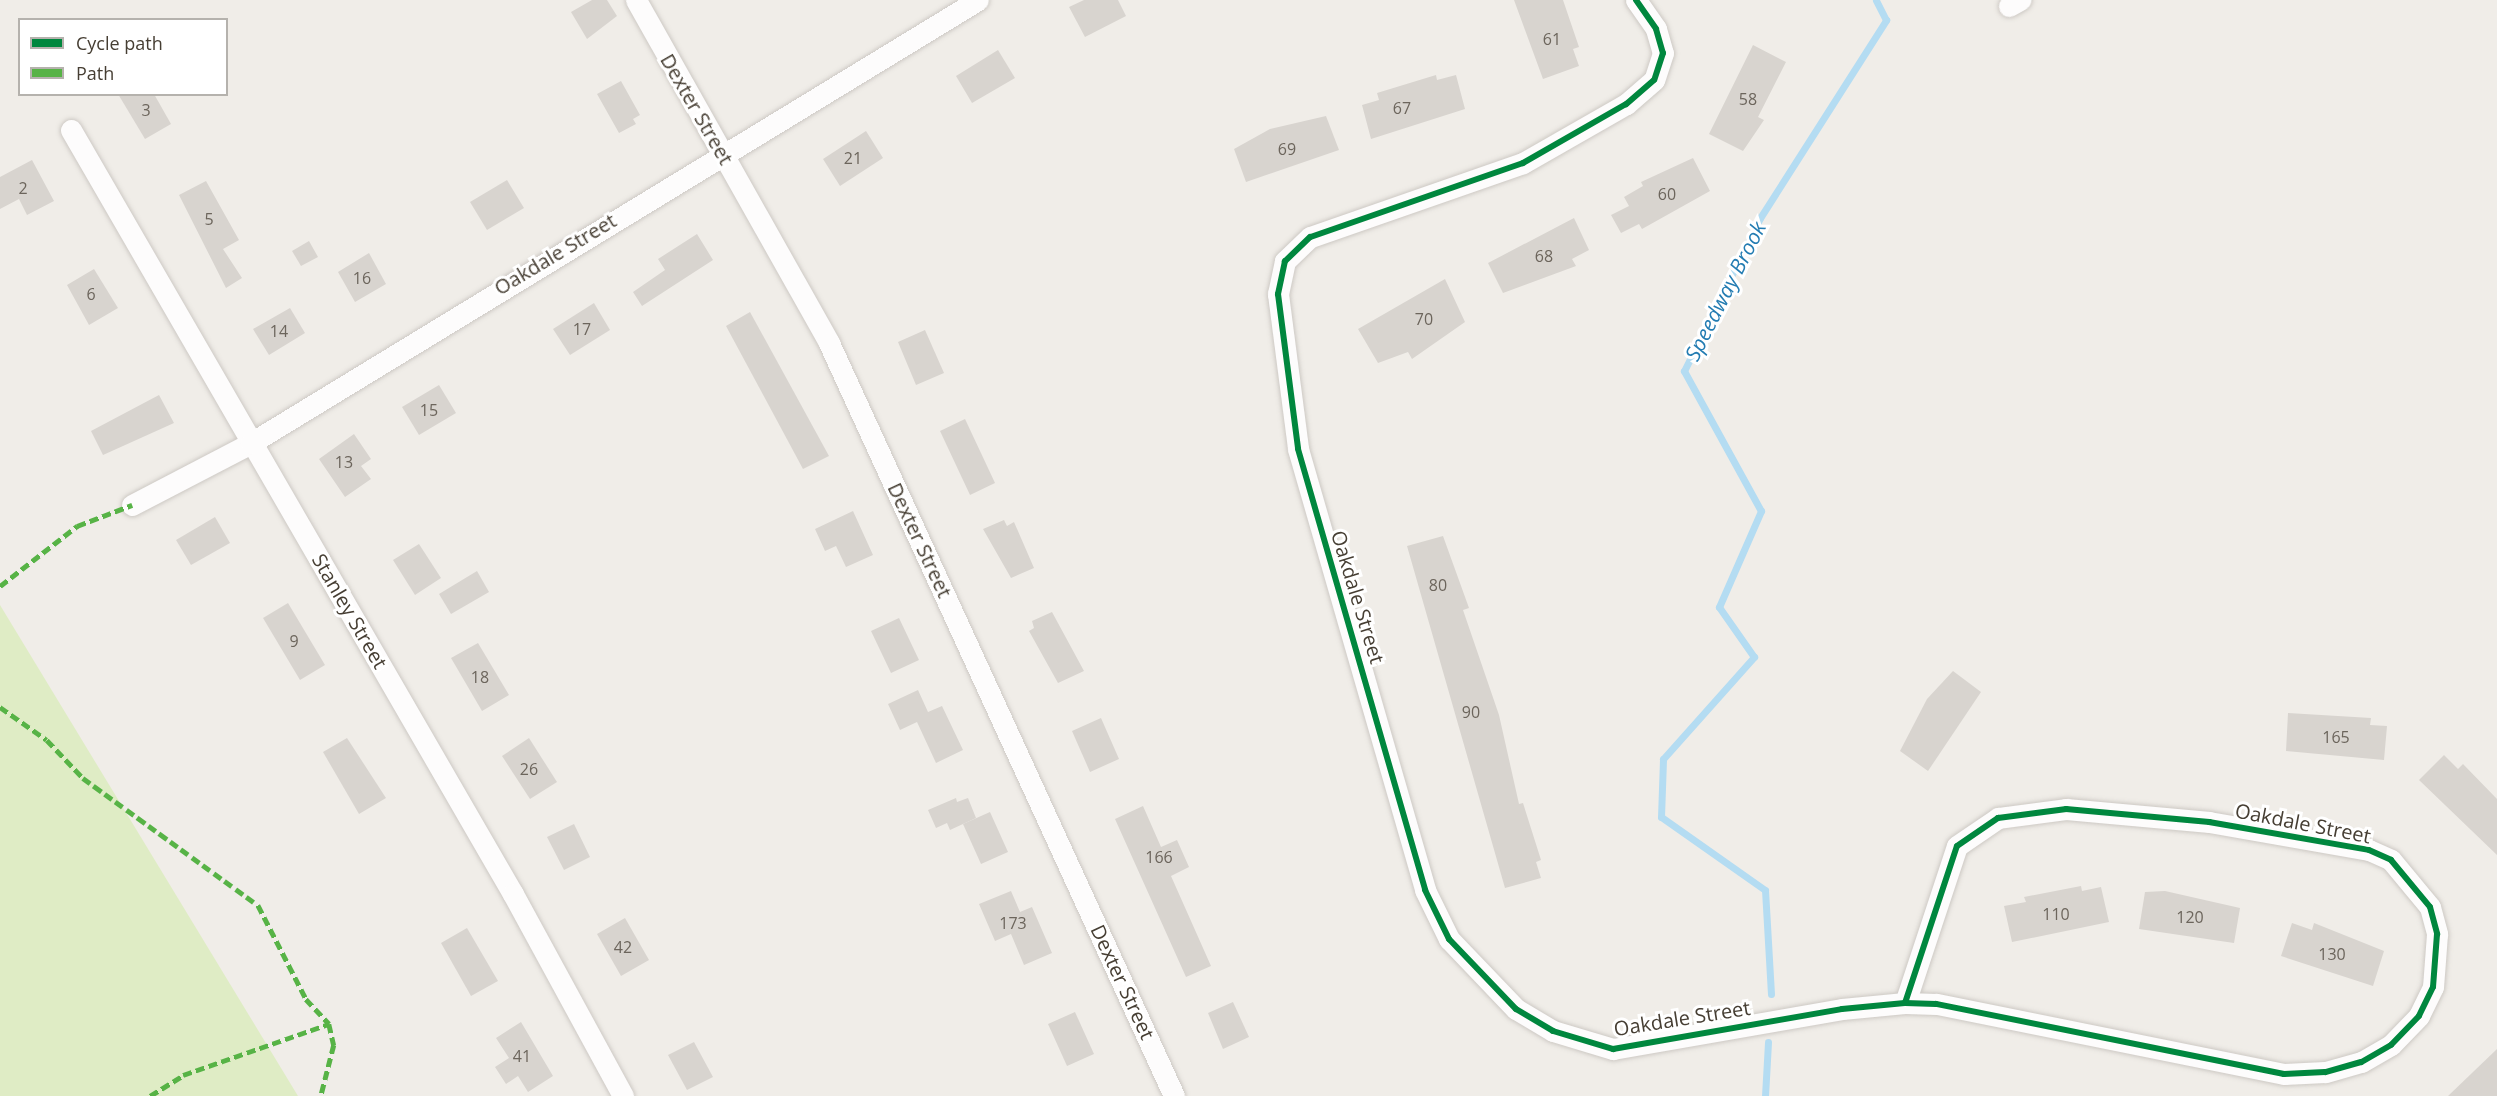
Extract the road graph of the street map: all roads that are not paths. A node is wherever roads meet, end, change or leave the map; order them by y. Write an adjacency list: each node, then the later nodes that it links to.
1 (636, 0): 5 (street, Dexter Street)
2 (978, 0): 5 (street, Oakdale Street)
3 (1636, 0): 8 (street, Oakdale Street)
4 (71, 130): 6 (street, Stanley Street)
5 (722, 153): 6 (street, Oakdale Street); 10 (street, Dexter Street)
6 (251, 443): 7 (street, Oakdale Street); 9 (street, Stanley Street)
7 (132, 505)
8 (1905, 1004): 8 (street, Oakdale Street)
9 (623, 1096)
10 (1174, 1096)

